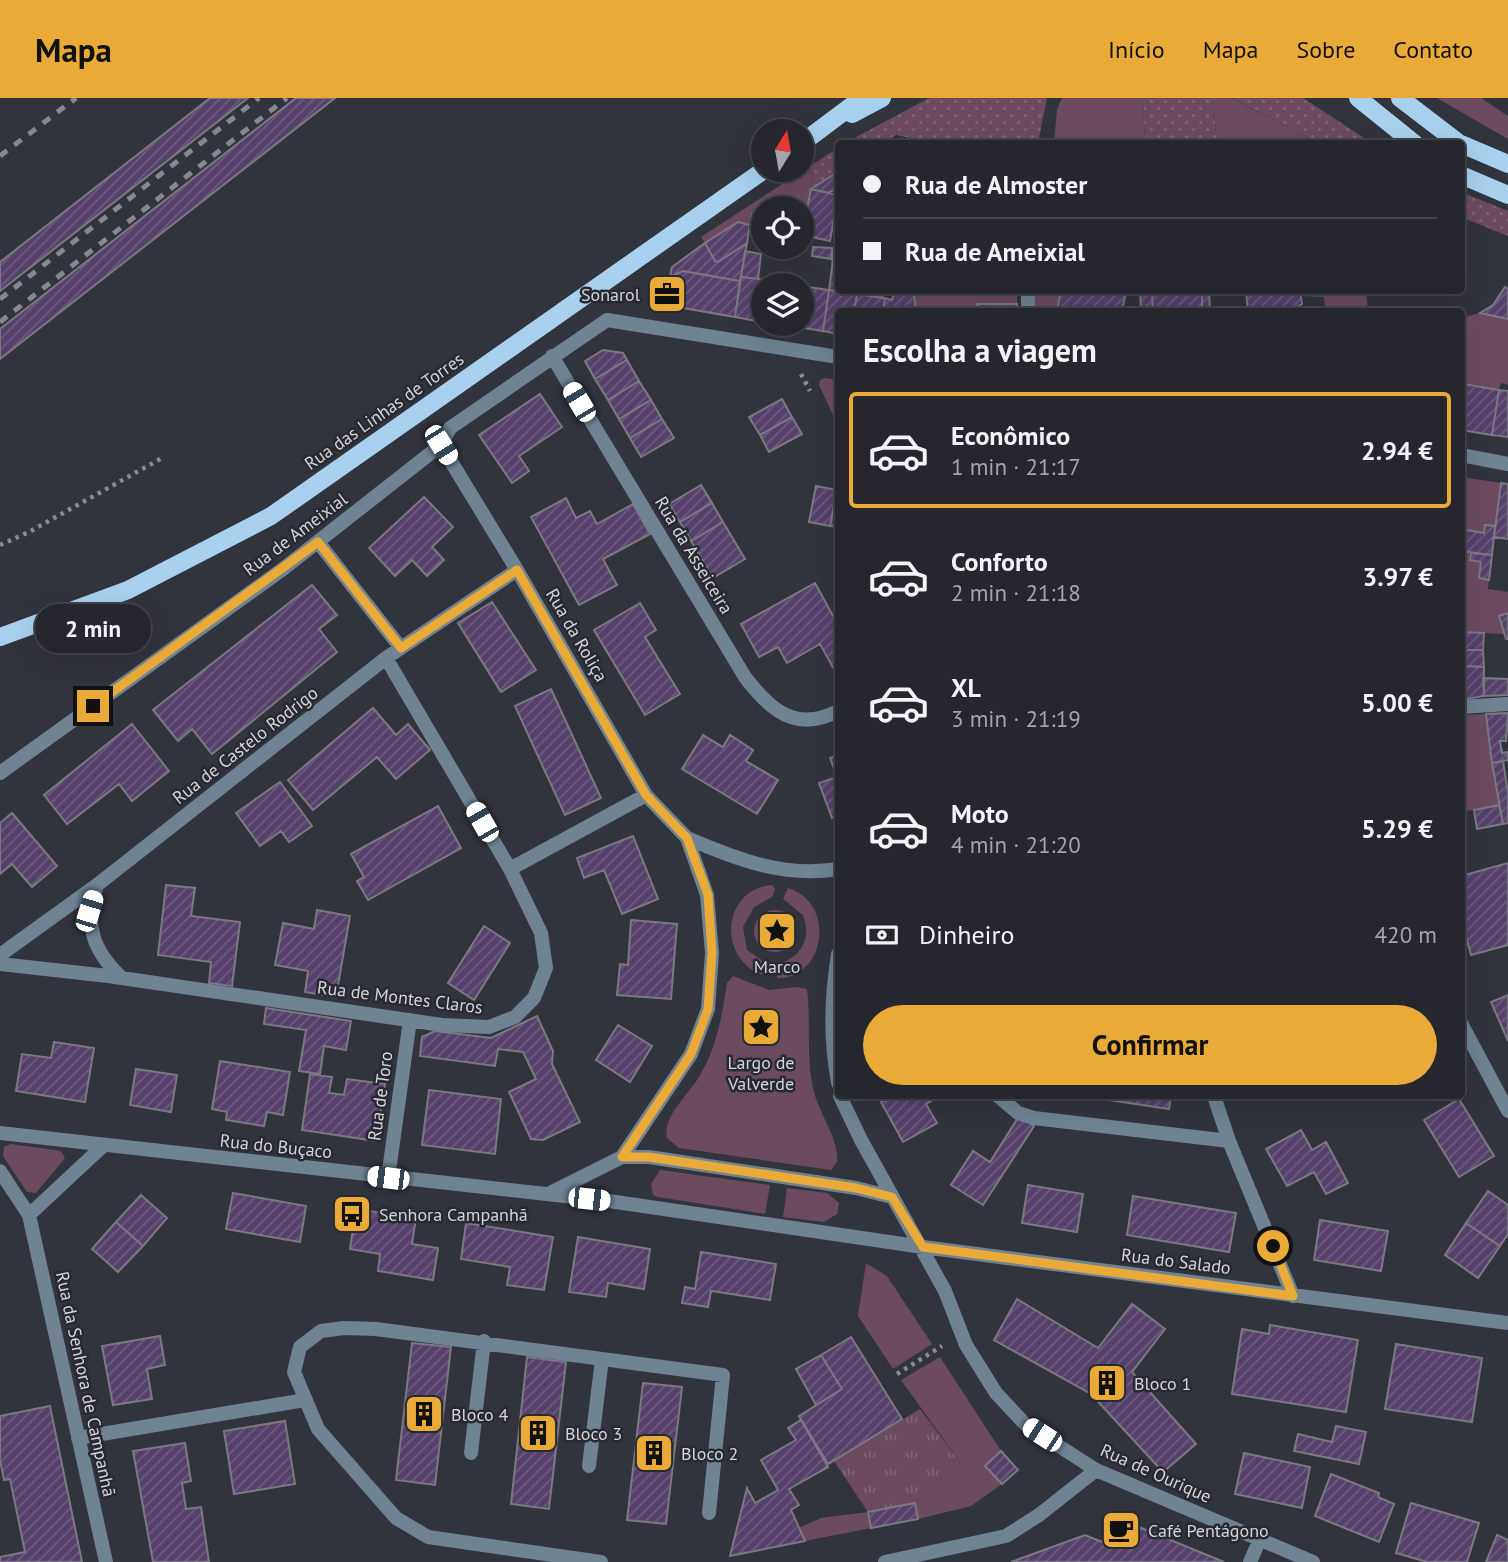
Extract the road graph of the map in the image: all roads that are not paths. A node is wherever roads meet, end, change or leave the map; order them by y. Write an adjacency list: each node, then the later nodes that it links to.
1 (862, 98): 5 (main road)
2 (882, 98): 5 (main road)
3 (1358, 98): 7 (main road)
4 (1400, 98): 8 (main road)
5 (818, 132): 6 (main road)
6 (814, 135)
7 (1410, 140)
8 (1456, 140)
9 (1465, 146): 10 (main road)
10 (1508, 164)
11 (1465, 177): 13 (main road)
12 (751, 179): 21 (main road, Rua das Linhas de Torres)
13 (1508, 195)
14 (552, 356): 15 (street, Rua de Ameixial); 16 (street, Rua de Ameixial); 26 (street, Rua da Asseiceira)
15 (835, 357)
16 (441, 445): 19 (street, Rua de Ameixial); 20 (street, Rua da Roliça)
17 (1465, 456): 18 (street)
18 (1508, 464)
19 (318, 542): 22 (street); 27 (street, Rua de Ameixial)
20 (517, 570): 22 (street, Rua de Castelo Rodrigo); 28 (street, Rua da Roliça)
21 (0, 637)
22 (401, 648): 23 (street, Rua de Castelo Rodrigo)
23 (387, 658): 30 (street, Rua de Montes Claros); 32 (street, Rua de Castelo Rodrigo)
24 (1508, 704): 25 (street)
25 (1465, 707)
26 (835, 713)
27 (0, 773)
28 (646, 795): 29 (street, Rua da Roliça); 30 (street)
29 (687, 838): 31 (street); 47 (street)
30 (510, 869): 37 (street, Rua de Montes Claros)
31 (835, 870)
32 (97, 885): 33 (street, Rua de Castelo Rodrigo); 36 (street)
33 (0, 955)
34 (0, 964): 36 (street, Rua de Montes Claros)
35 (835, 972): 39 (street)
36 (122, 978): 37 (street, Rua de Montes Claros)
37 (410, 1020): 49 (street, Rua de Toro)
38 (1465, 1030): 43 (street)
39 (835, 1067)
40 (843, 1099): 51 (street)
41 (1002, 1099): 45 (street)
42 (1215, 1099): 45 (street)
43 (1508, 1111)
44 (0, 1133): 46 (street, Rua do Buçaco)
45 (1229, 1141): 54 (street)
46 (103, 1146): 49 (street, Rua do Buçaco); 52 (street)
47 (622, 1157): 50 (street); 51 (street)
48 (0, 1171): 52 (street, Rua da Senhora de Campanhã)
49 (388, 1178): 50 (street, Rua do Buçaco)
50 (548, 1194): 53 (street)
51 (892, 1197): 53 (street)
52 (29, 1215): 59 (street, Rua da Senhora de Campanhã)
53 (923, 1247): 54 (street, Rua do Salado); 62 (street, Rua de Ourique)
54 (1293, 1296): 55 (street, Rua do Salado)
55 (1508, 1323)
56 (484, 1341): 57 (street); 58 (street); 60 (street)
57 (602, 1359): 61 (street); 63 (street)
58 (305, 1400): 59 (street); 67 (street)
59 (78, 1438): 66 (street, Rua da Senhora de Campanhã)
60 (471, 1453)
61 (589, 1466)
62 (1096, 1470): 64 (street, Rua de Ourique); 65 (street)
63 (709, 1513)
64 (1260, 1539): 69 (street); 70 (street, Rua de Ourique)
65 (921, 1559): 68 (street)
66 (106, 1562)
67 (601, 1562)
68 (886, 1562)
69 (1250, 1562)
70 (1313, 1562)

